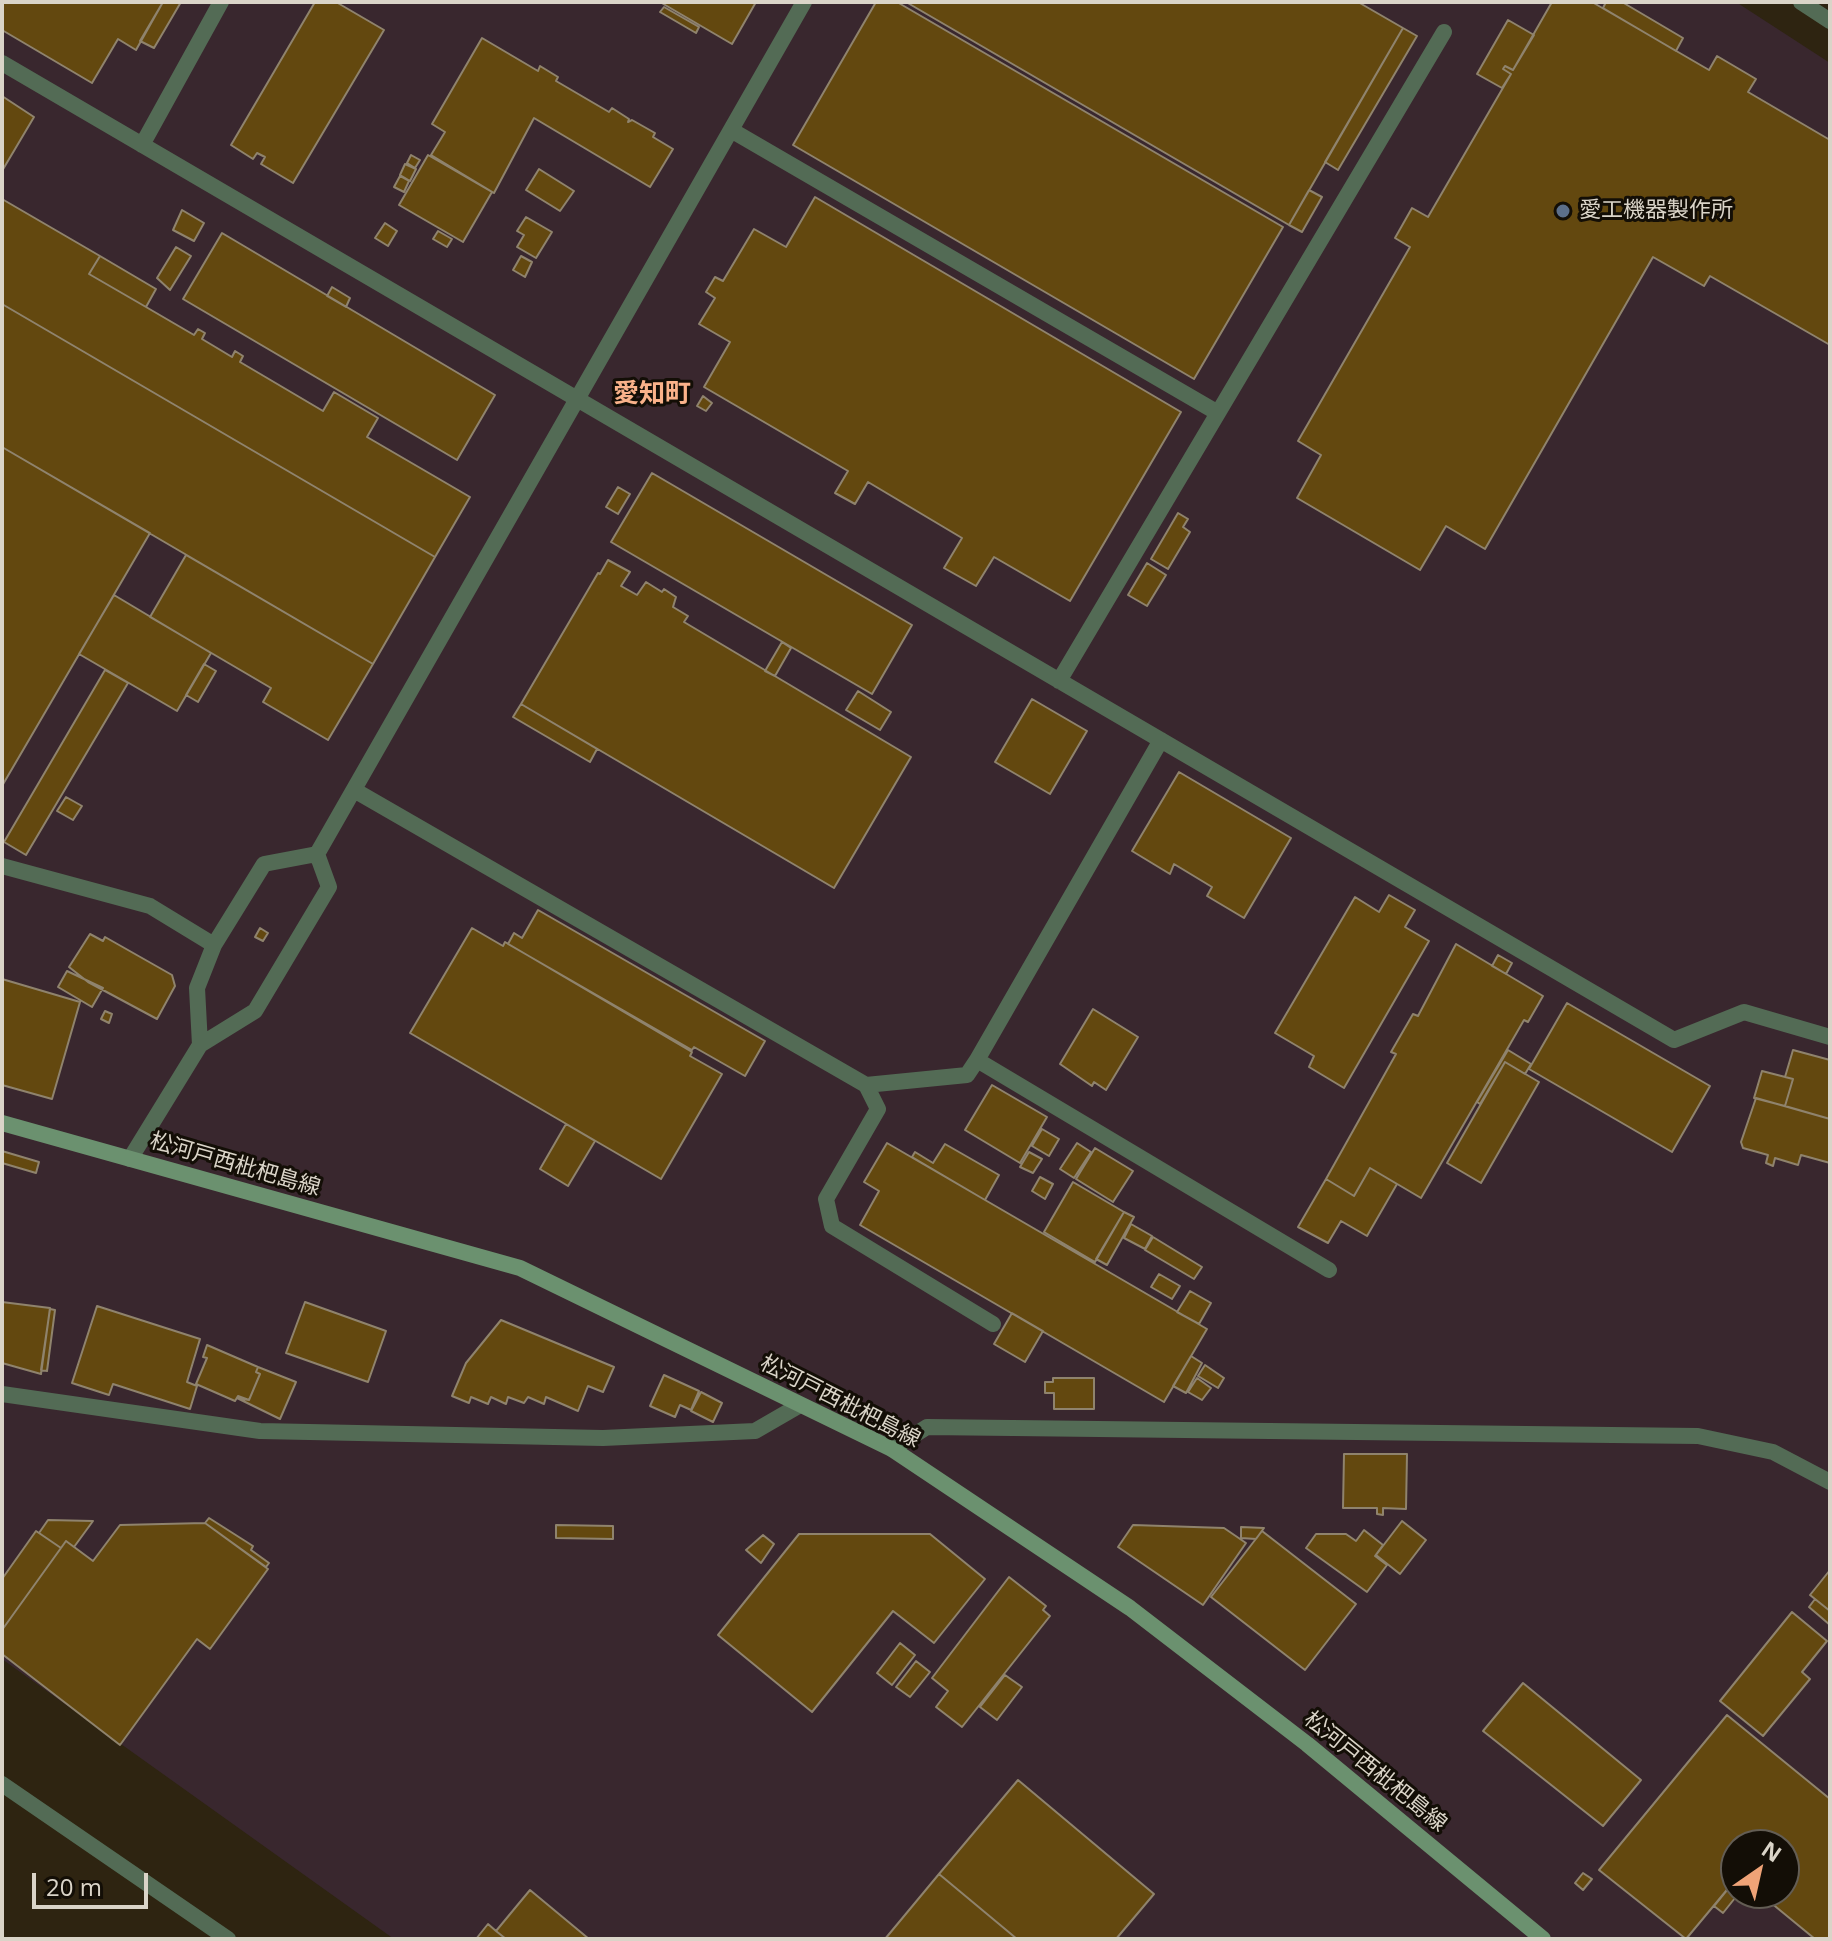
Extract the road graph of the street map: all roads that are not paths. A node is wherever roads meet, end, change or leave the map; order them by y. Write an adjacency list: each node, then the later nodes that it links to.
1 (221, 2): 8 (street)
2 (804, 2): 7 (street)
3 (1801, 2): 4 (street)
4 (1830, 21)
5 (1444, 32): 10 (street)
6 (2, 63): 8 (street)
7 (731, 130): 9 (street); 10 (street)
8 (142, 145): 9 (street)
9 (577, 399): 11 (street); 13 (street)
10 (1218, 413): 11 (street)
11 (1059, 681): 12 (street)
12 (1161, 740): 17 (street); 19 (street)
13 (354, 790): 14 (street); 20 (street)
14 (317, 854): 16 (street); 18 (street)
15 (2, 866): 16 (street)
16 (214, 945): 18 (street)
17 (1830, 1037)
18 (200, 1045): 22 (street)
19 (977, 1060): 20 (street); 23 (street)
20 (866, 1085): 24 (street)
21 (2, 1123): 22 (main road, 松河戸西枇杷島線)
22 (130, 1159): 26 (main road, 松河戸西枇杷島線)
23 (1329, 1270)
24 (993, 1324)
25 (2, 1394): 26 (street)
26 (800, 1405): 27 (main road, 松河戸西枇杷島線)
27 (892, 1449): 28 (street); 31 (main road, 松河戸西枇杷島線)
28 (1830, 1482)
29 (2, 1784): 30 (street)
30 (228, 1939)
31 (1543, 1939)

